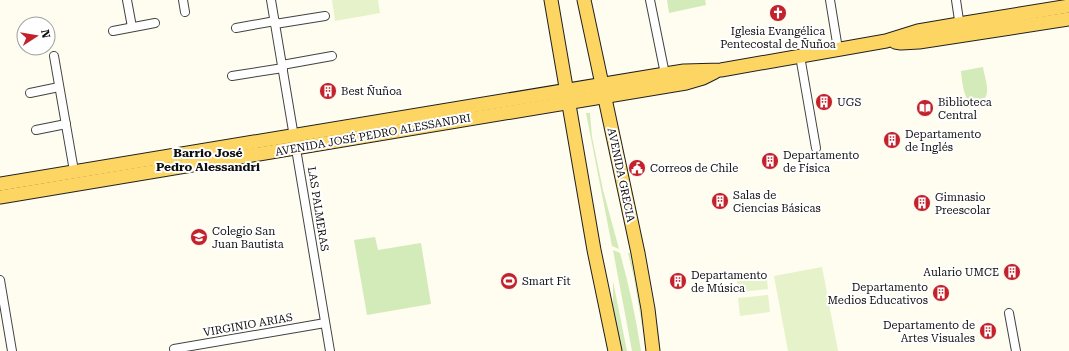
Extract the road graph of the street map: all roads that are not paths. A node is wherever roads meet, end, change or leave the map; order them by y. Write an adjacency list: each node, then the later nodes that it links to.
1 (127, 0): 15 (street)
2 (183, 0): 10 (street)
3 (271, 0): 14 (street, LAS PALMERAS)
4 (551, 0): 30 (main road)
5 (584, 0): 28 (main road, AVENIDA GRECIA)
6 (650, 0): 25 (street)
7 (830, 0): 19 (street)
8 (956, 0): 17 (street)
9 (1069, 6): 17 (main road, AVENIDA JOSÉ PEDRO ALESSANDRI)
10 (185, 12)
11 (325, 16): 14 (street)
12 (1069, 19): 17 (main road, AVENIDA JOSÉ PEDRO ALESSANDRI)
13 (155, 23): 15 (street)
14 (275, 23): 16 (street); 23 (street, LAS PALMERAS)
15 (132, 27): 18 (street)
16 (236, 28)
17 (960, 30): 19 (main road, AVENIDA JOSÉ PEDRO ALESSANDRI)
18 (113, 31)
19 (838, 49): 22 (main road, AVENIDA JOSÉ PEDRO ALESSANDRI)
20 (54, 56): 27 (street)
21 (332, 56): 23 (street)
22 (800, 56): 24 (main road, AVENIDA JOSÉ PEDRO ALESSANDRI); 34 (street)
23 (283, 66): 26 (street); 33 (street, LAS PALMERAS)
24 (721, 70): 25 (main road, AVENIDA JOSÉ PEDRO ALESSANDRI); 28 (main road, AVENIDA JOSÉ PEDRO ALESSANDRI)
25 (665, 74): 28 (main road, AVENIDA JOSÉ PEDRO ALESSANDRI)
26 (232, 76)
27 (59, 87): 29 (street); 31 (street)
28 (603, 90): 30 (main road, AVENIDA JOSÉ PEDRO ALESSANDRI); 47 (main road, AVENIDA GRECIA)
29 (30, 93)
30 (568, 96): 33 (main road, AVENIDA JOSÉ PEDRO ALESSANDRI); 46 (main road)
31 (66, 124): 32 (street); 35 (street)
32 (36, 130)
33 (295, 141): 35 (main road, AVENIDA JOSÉ PEDRO ALESSANDRI); 37 (main road, AVENIDA JOSÉ PEDRO ALESSANDRI); 40 (street, LAS PALMERAS)
34 (816, 148)
35 (74, 171): 36 (main road, AVENIDA JOSÉ PEDRO ALESSANDRI)
36 (0, 184)
37 (0, 197)
38 (0, 280): 41 (street)
39 (1010, 313): 48 (street)
40 (325, 323): 43 (street, VIRGINIO ARIAS); 45 (street, LAS PALMERAS)
41 (9, 336): 42 (street); 44 (street)
42 (0, 337)
43 (174, 349)
44 (12, 351)
45 (330, 351)
46 (615, 351)
47 (654, 351)
48 (1016, 351)

